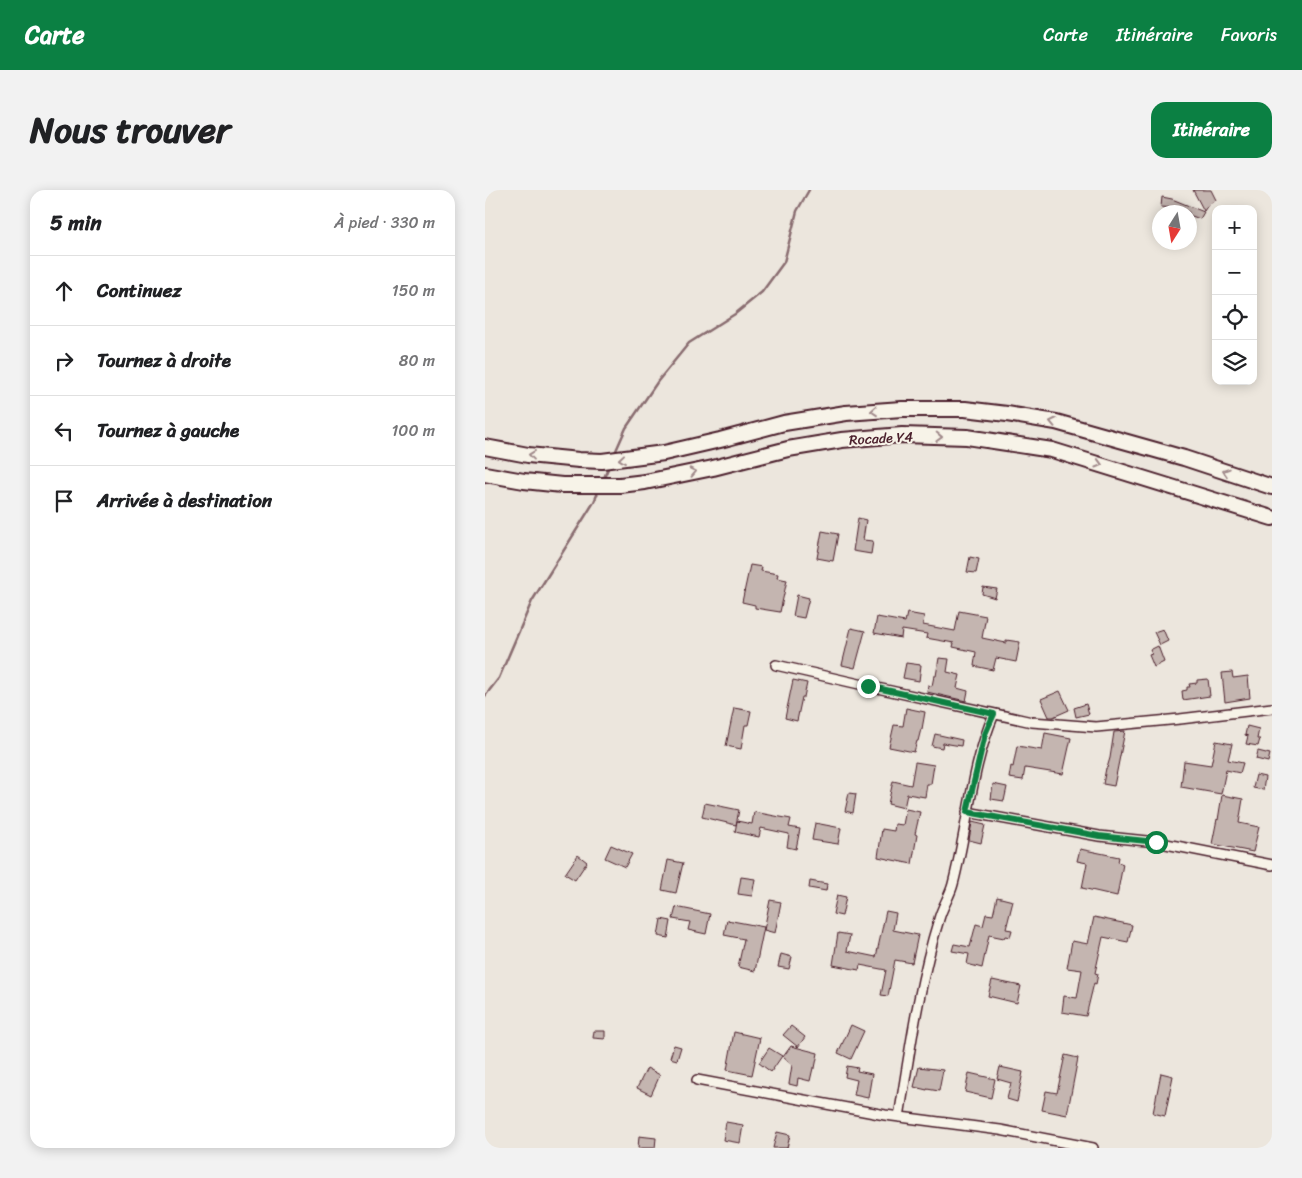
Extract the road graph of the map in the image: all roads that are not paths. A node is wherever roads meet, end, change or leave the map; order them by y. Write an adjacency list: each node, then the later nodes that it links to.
1 (485, 447): 3 (highway, Rocade Y4, one-way to 1)
2 (485, 474): 4 (highway, Rocade Y4, one-way to 4)
3 (1272, 487)
4 (1272, 518)
5 (776, 665): 7 (street)
6 (1272, 708): 7 (street)
7 (994, 714): 8 (street)
8 (967, 812): 9 (street); 11 (street)
9 (1272, 864)
10 (697, 1080): 11 (street)
11 (899, 1117): 12 (street)
12 (1093, 1148)

